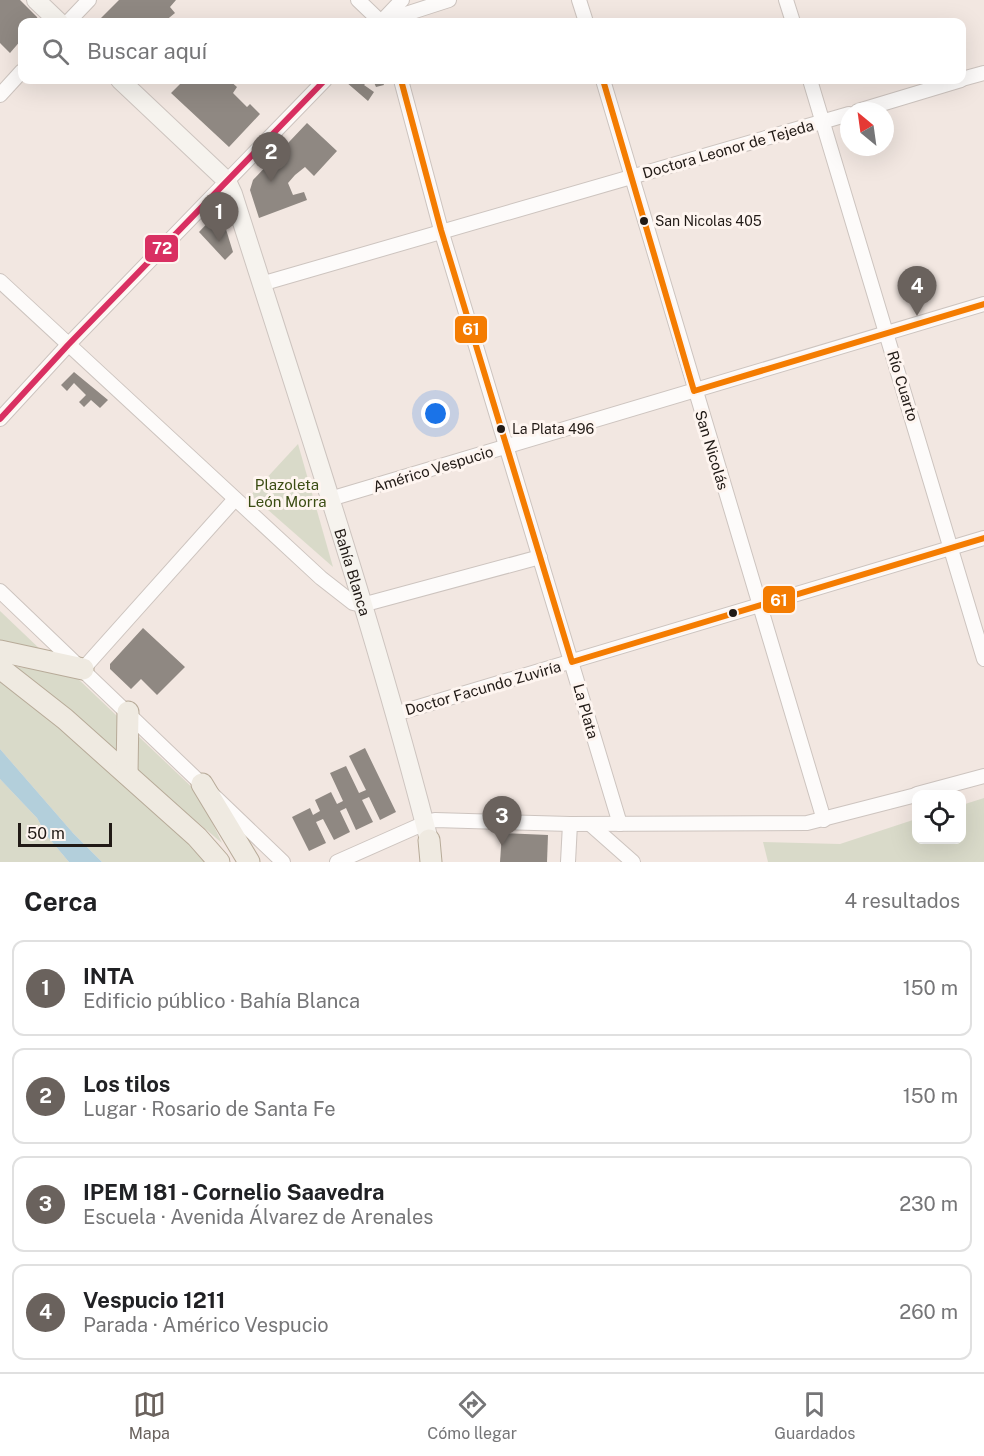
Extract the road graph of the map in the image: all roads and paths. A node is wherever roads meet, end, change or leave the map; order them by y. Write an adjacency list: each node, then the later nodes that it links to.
1 (36, 0): 8 (street)
2 (89, 0): 9 (street)
3 (358, 0): 10 (street)
4 (402, 0): 11 (street)
5 (449, 0): 12 (street)
6 (579, 0): 13 (street)
7 (786, 0): 14 (street)
8 (55, 18)
9 (72, 18)
10 (377, 18)
11 (385, 18)
12 (393, 18)
13 (585, 18)
14 (791, 18)
15 (984, 73): 17 (street)
16 (18, 75): 24 (street)
17 (966, 78)
18 (124, 84): 29 (street)
19 (321, 84): 29 (street)
20 (401, 84): 30 (street, La Plata)
21 (604, 84): 28 (street, San Nicolás)
22 (811, 84): 27 (street, Río Cuarto)
23 (948, 84): 25 (street)
24 (0, 95)
25 (888, 102)
26 (840, 117): 27 (street, Doctora Leonor de Tejeda)
27 (822, 122): 28 (street, Doctora Leonor de Tejeda); 34 (street, Río Cuarto)
28 (631, 177): 30 (street, Doctora Leonor de Tejeda); 36 (street, San Nicolás)
29 (227, 181): 32 (street, Bahía Blanca); 35 (street)
30 (441, 230): 32 (street, Doctora Leonor de Tejeda); 38 (street, La Plata)
31 (0, 281): 35 (street)
32 (261, 284): 40 (street, Bahía Blanca)
33 (984, 304): 34 (street, Américo Vespucio)
34 (886, 333): 36 (street, Américo Vespucio); 42 (street, Río Cuarto)
35 (68, 345): 37 (street); 39 (street)
36 (694, 391): 38 (street, Américo Vespucio); 46 (street, San Nicolás)
37 (0, 419)
38 (506, 447): 40 (street, Américo Vespucio); 43 (street, La Plata)
39 (235, 499): 45 (street); 51 (street)
40 (330, 500): 45 (street, Bahía Blanca)
41 (984, 538): 42 (street, Doctor Facundo Zuviría)
42 (951, 548): 46 (street, Doctor Facundo Zuviría); 48 (street, Río Cuarto)
43 (540, 557): 45 (street); 49 (street, La Plata)
44 (0, 591): 51 (street)
45 (362, 605): 53 (street, Bahía Blanca)
46 (759, 606): 49 (street, Doctor Facundo Zuviría); 59 (street, San Nicolás)
47 (0, 651): 51 (main road)
48 (984, 659)
49 (572, 662): 53 (street, Doctor Facundo Zuviría); 62 (street, La Plata)
50 (0, 668): 54 (main road)
51 (83, 669): 52 (street)
52 (128, 712): 54 (main road); 56 (street)
53 (395, 714): 63 (street, Bahía Blanca)
54 (127, 774): 64 (main road)
55 (984, 776): 57 (street)
56 (202, 784): 67 (main road); 68 (street)
57 (935, 790)
58 (912, 796): 59 (street)
59 (824, 820): 62 (street)
60 (570, 824): 61 (street); 63 (street); 72 (street)
61 (590, 824): 62 (street); 73 (street)
62 (620, 824)
63 (427, 831): 69 (street); 70 (main road); 71 (street, Bahía Blanca)
64 (197, 837): 65 (main road); 66 (main road)
65 (219, 862)
66 (230, 862)
67 (249, 862)
68 (283, 862)
69 (337, 862)
70 (431, 862)
71 (437, 862)
72 (568, 862)
73 (633, 862)

